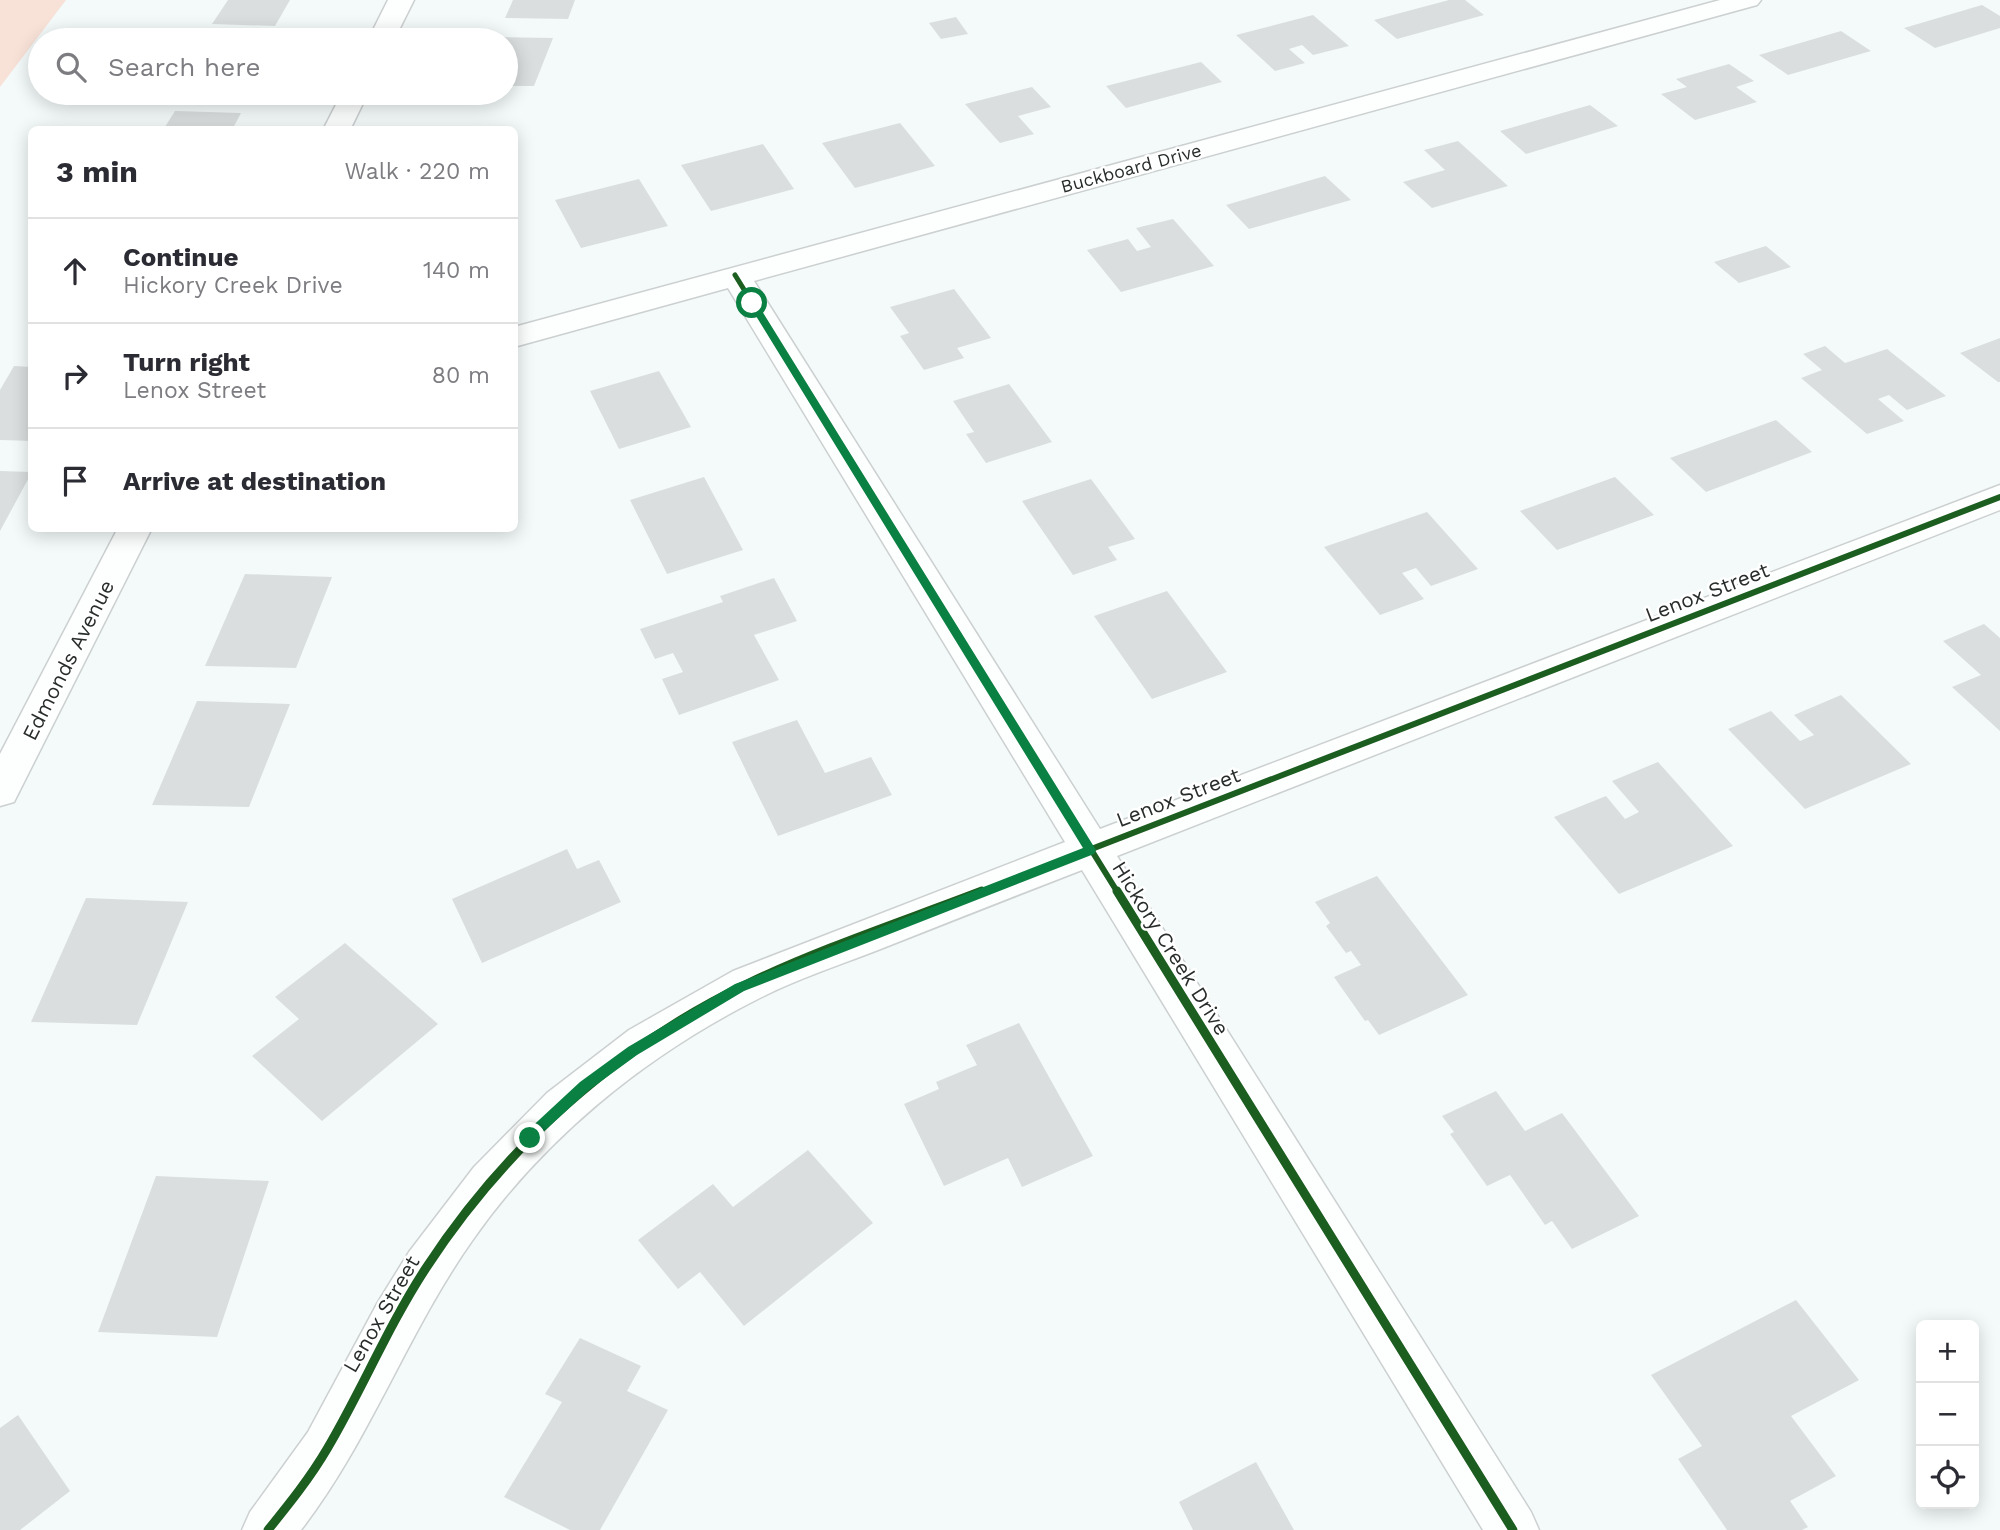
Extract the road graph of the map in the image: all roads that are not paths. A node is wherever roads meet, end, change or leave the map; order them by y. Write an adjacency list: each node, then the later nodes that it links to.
1 (401, 0): 3 (street)
2 (1748, 0): 6 (street, Buckboard Drive)
3 (387, 28)
4 (349, 105): 5 (street)
5 (338, 126)
6 (735, 275): 7 (street, Buckboard Drive); 11 (street, Hickory Creek Drive)
7 (518, 336)
8 (2000, 497): 11 (street, Lenox Street)
9 (133, 532): 10 (street, Edmonds Avenue)
10 (0, 791)
11 (1090, 850): 12 (street, Lenox Street); 13 (street, Hickory Creek Drive)
12 (268, 1530)
13 (1513, 1530)

